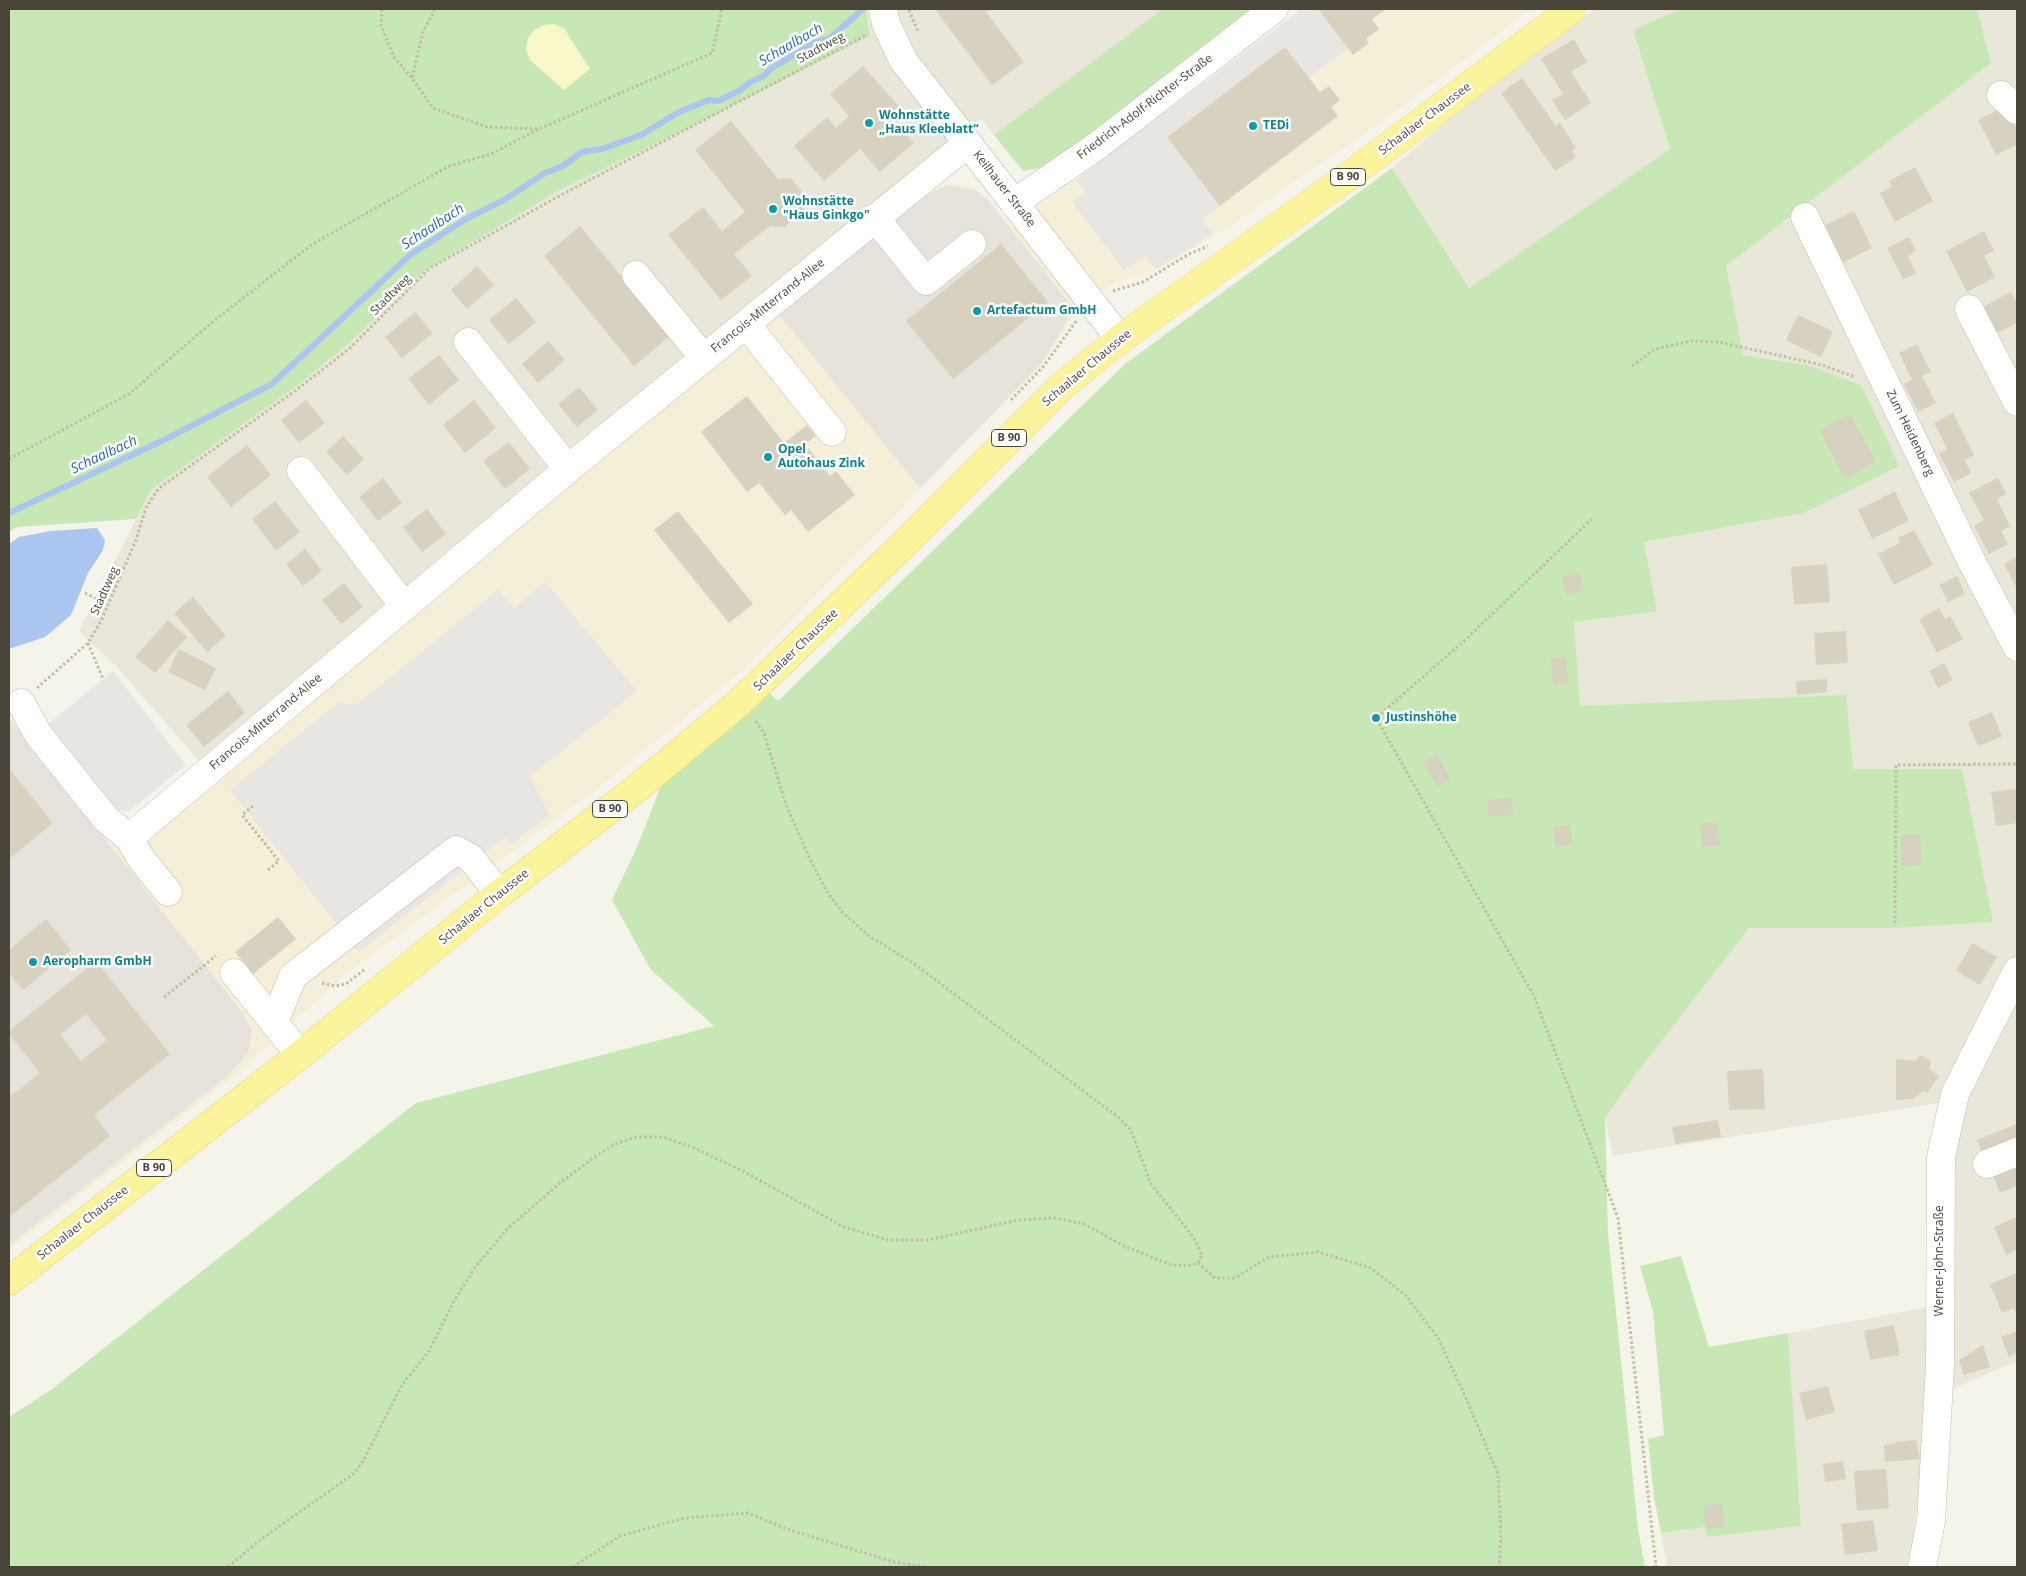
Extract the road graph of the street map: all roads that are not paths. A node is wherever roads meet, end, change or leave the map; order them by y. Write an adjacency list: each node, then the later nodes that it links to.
1 (1274, 9): 5 (street, Friedrich-Adolf-Richter-Straße)
2 (1572, 9): 12 (main road, Schaalaer Chaussee / B 90)
3 (884, 14): 4 (street, Keilhauer Straße)
4 (968, 142): 5 (street, Keilhauer Straße); 7 (street, Francois-Mitterrand-Allee)
5 (1014, 202): 12 (street, Keilhauer Straße)
6 (1805, 217): 20 (street, Zum Heidenberg)
7 (875, 218): 8 (street); 11 (street, Francois-Mitterrand-Allee)
8 (972, 244)
9 (636, 275): 14 (street)
10 (1969, 309): 15 (street)
11 (746, 324): 14 (street, Francois-Mitterrand-Allee); 16 (street)
12 (1120, 339): 24 (main road, Schaalaer Chaussee / B 90)
13 (468, 342): 17 (street)
14 (704, 358): 17 (street, Francois-Mitterrand-Allee)
15 (2017, 402)
16 (832, 432)
17 (568, 469): 19 (street, Francois-Mitterrand-Allee)
18 (301, 472): 19 (street)
19 (404, 606): 22 (street, Francois-Mitterrand-Allee)
20 (2017, 647)
21 (21, 703): 22 (street)
22 (129, 838): 23 (street)
23 (168, 892)
24 (499, 894): 27 (street); 28 (main road, Schaalaer Chaussee / B 90)
25 (226, 964): 27 (street)
26 (2017, 971): 32 (street, Werner-John-Straße)
27 (274, 1022): 28 (street)
28 (300, 1055): 31 (main road, Schaalaer Chaussee / B 90)
29 (2017, 1152): 30 (street)
30 (1987, 1164)
31 (9, 1281)
32 (1922, 1567)

